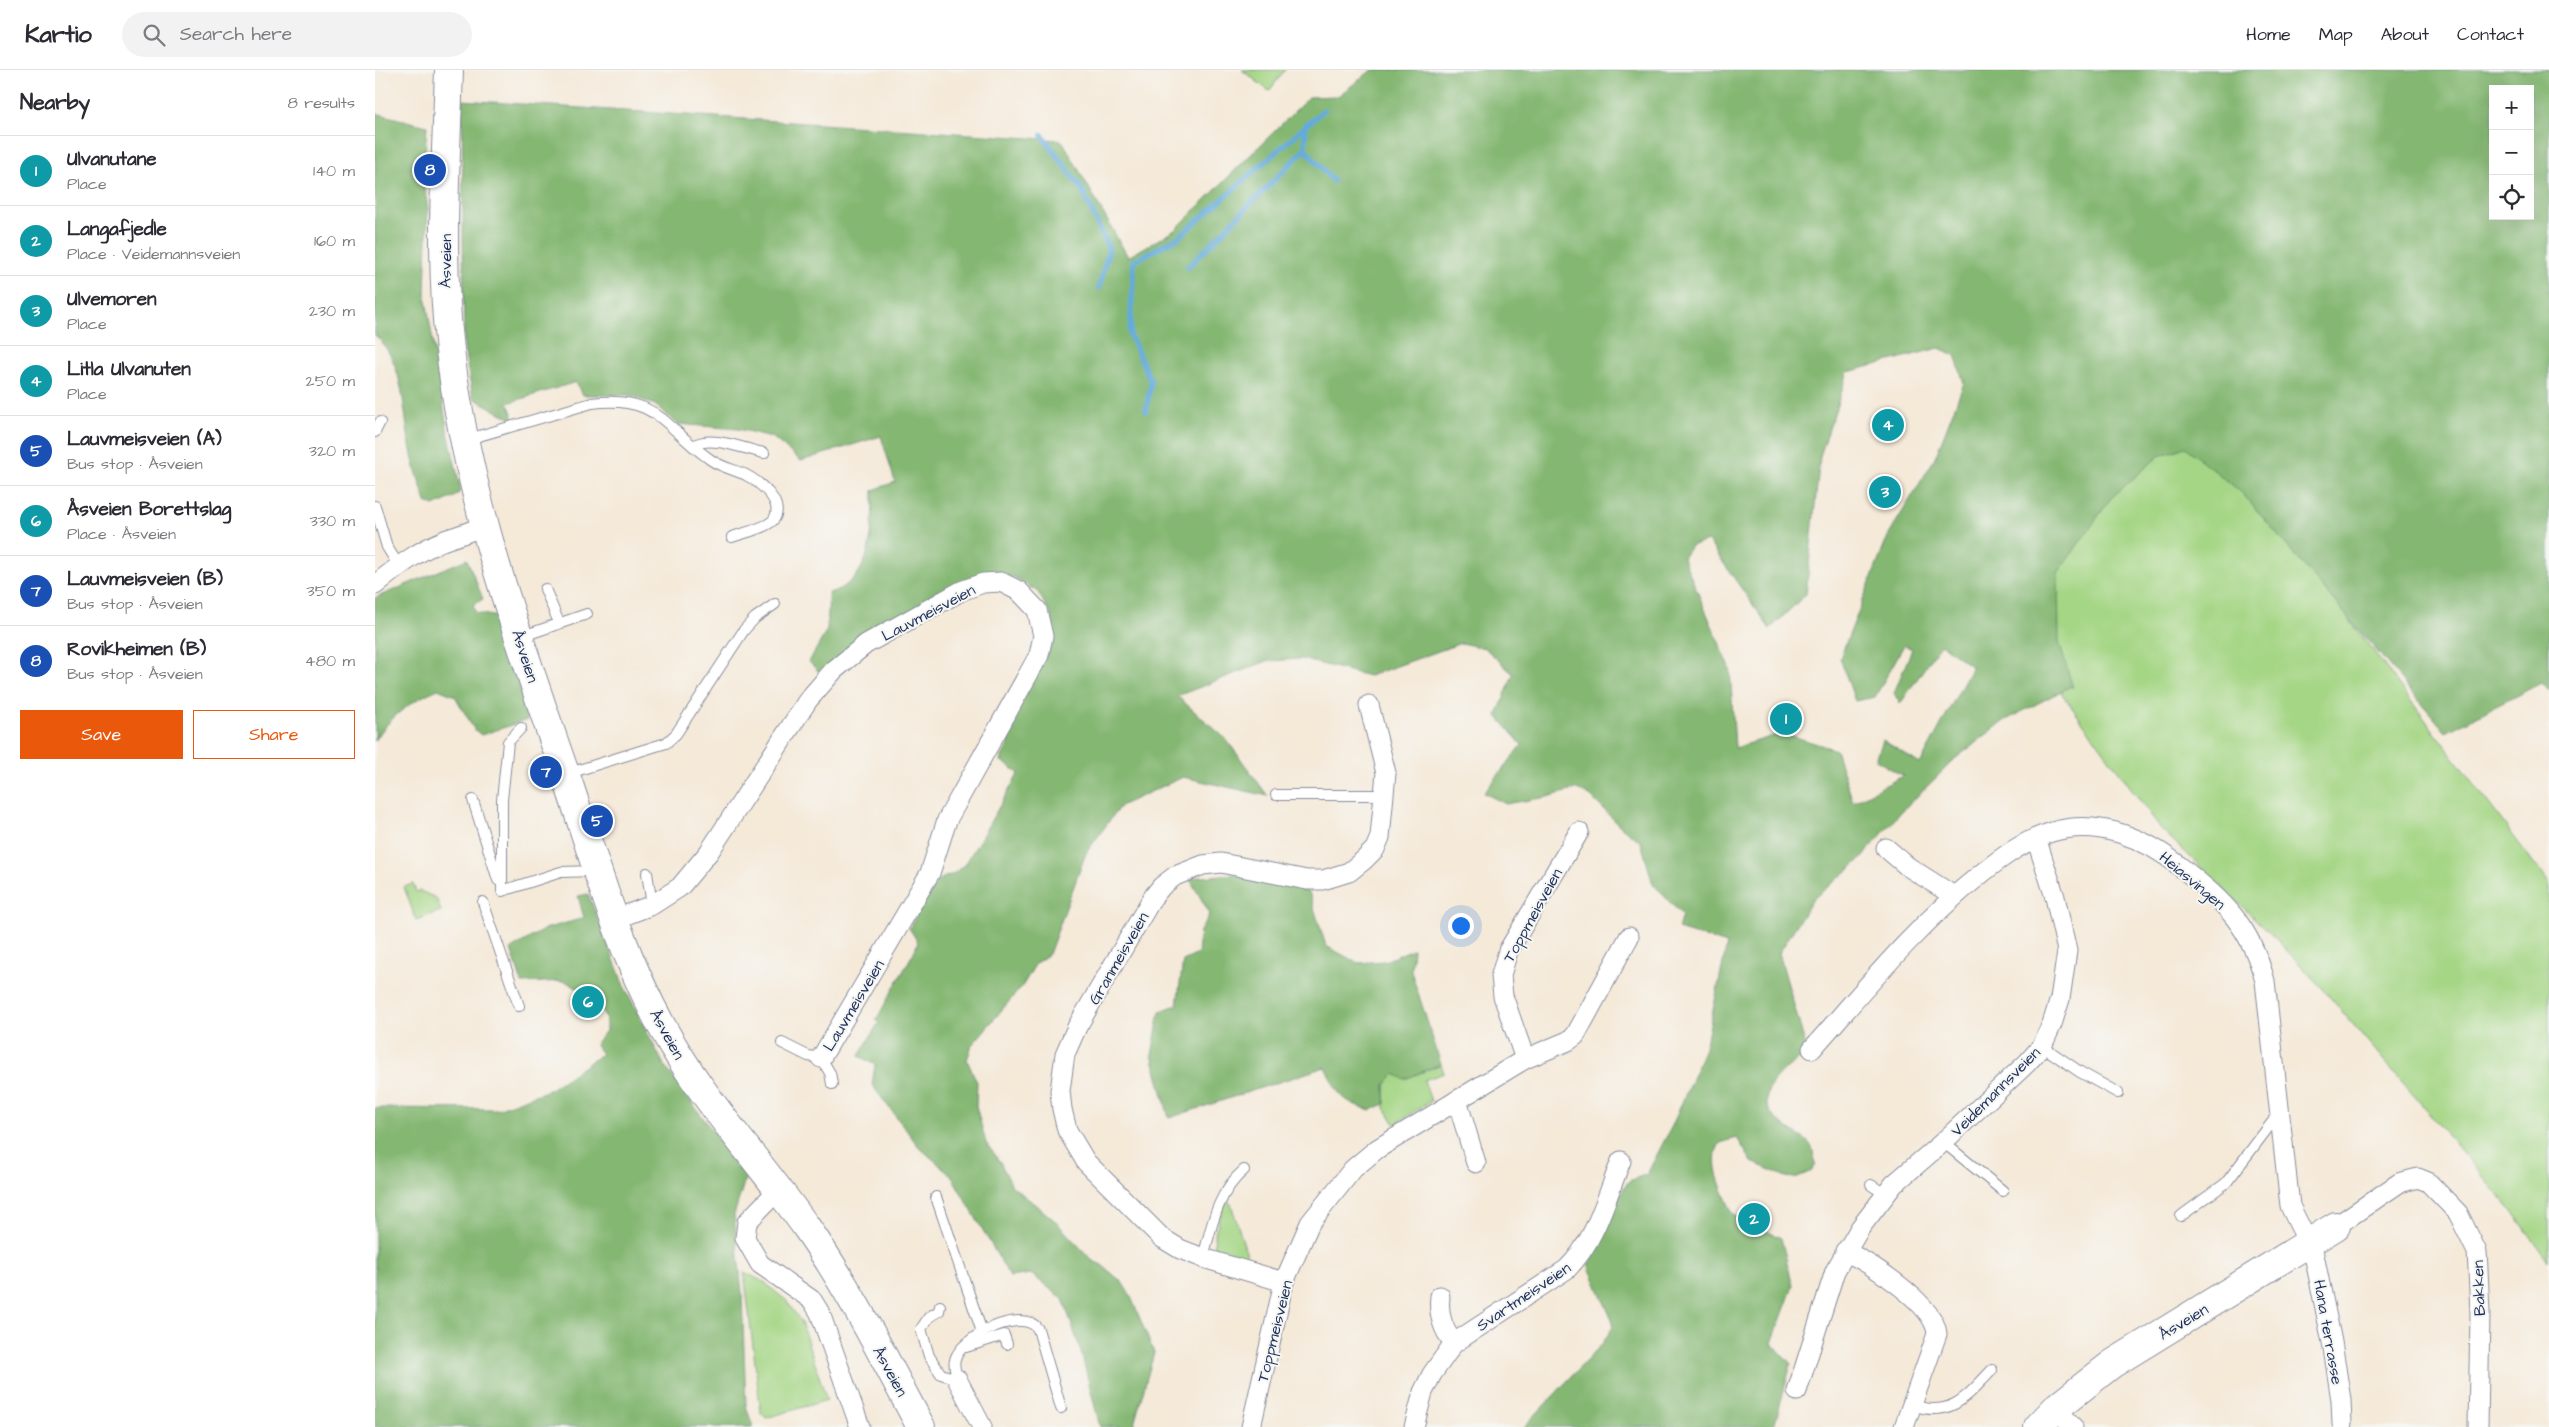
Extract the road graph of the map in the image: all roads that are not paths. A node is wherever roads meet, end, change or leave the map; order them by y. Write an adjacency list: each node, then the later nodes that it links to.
1 (449, 70): 2 (street, Åsveien)
2 (464, 440): 3 (lane); 6 (street, Åsveien)
3 (693, 446): 4 (lane); 7 (lane)
4 (764, 453)
5 (375, 506): 8 (lane)
6 (485, 524): 8 (street); 14 (street, Åsveien)
7 (732, 537)
8 (399, 566): 9 (street)
9 (375, 585)
10 (545, 589): 13 (lane)
11 (775, 604): 17 (lane)
12 (587, 614): 13 (lane)
13 (559, 623): 14 (lane)
14 (520, 637): 17 (street, Åsveien)
15 (1369, 705): 19 (street, Granmeisveien)
16 (521, 728): 26 (lane)
17 (565, 774): 24 (street, Åsveien)
18 (1277, 795): 19 (lane)
19 (1385, 795): 53 (street, Granmeisveien)
20 (473, 800): 26 (lane)
21 (1579, 832): 37 (street, Toppmeisveien)
22 (2036, 838): 27 (street, Heiasvingen); 34 (street, Veidemannsveien); 41 (street, Heiasvingen)
23 (1887, 848): 27 (street)
24 (596, 871): 26 (lane); 30 (street, Åsveien)
25 (647, 873): 29 (lane)
26 (502, 891)
27 (1954, 896): 35 (street, Heiasvingen)
28 (483, 902): 32 (lane)
29 (652, 905): 30 (street, Lauvmeisveien); 36 (street, Lauvmeisveien)
30 (613, 920): 46 (street, Åsveien)
31 (1629, 937): 37 (street, Toppmeisveien)
32 (519, 1006)
33 (782, 1043): 36 (lane)
34 (2041, 1046): 39 (lane); 42 (street, Veidemannsveien)
35 (1813, 1049)
36 (821, 1058): 38 (lane)
37 (1525, 1059): 40 (street, Toppmeisveien)
38 (832, 1084)
39 (2117, 1093)
40 (1457, 1100): 44 (street); 54 (street, Toppmeisveien)
41 (2280, 1112): 49 (lane); 51 (street, Heiasvingen)
42 (1943, 1142): 47 (lane); 52 (street, Veidemannsveien)
43 (1621, 1160): 58 (street, Svartmeisveien)
44 (1476, 1163)
45 (1244, 1170): 53 (lane)
46 (779, 1189): 68 (street); 69 (street, Åsveien)
47 (2003, 1191)
48 (936, 1196): 57 (lane)
49 (2181, 1216)
50 (2336, 1226): 51 (street, Åsveien); 74 (street, Bakken)
51 (2309, 1243): 66 (street, Åsveien); 67 (street, Hana terrasse)
52 (1845, 1252): 63 (street, Veidemannsveien); 64 (street)
53 (1203, 1258): 54 (street, Granmeisveien)
54 (1284, 1282): 71 (street, Toppmeisveien)
55 (1440, 1296): 58 (street)
56 (940, 1306): 62 (lane)
57 (982, 1332): 60 (lane); 65 (lane)
58 (1454, 1343): 72 (street, Svartmeisveien)
59 (1007, 1344): 60 (lane)
60 (960, 1349): 62 (lane)
61 (1992, 1370): 64 (lane)
62 (957, 1379): 70 (street)
63 (1797, 1391)
64 (1913, 1405): 73 (street)
65 (1061, 1408)
66 (2055, 1421)
67 (2342, 1424)
68 (860, 1427)
69 (921, 1427)
70 (982, 1427)
71 (1251, 1427)
72 (1414, 1427)
73 (1904, 1427)
74 (2478, 1427)

